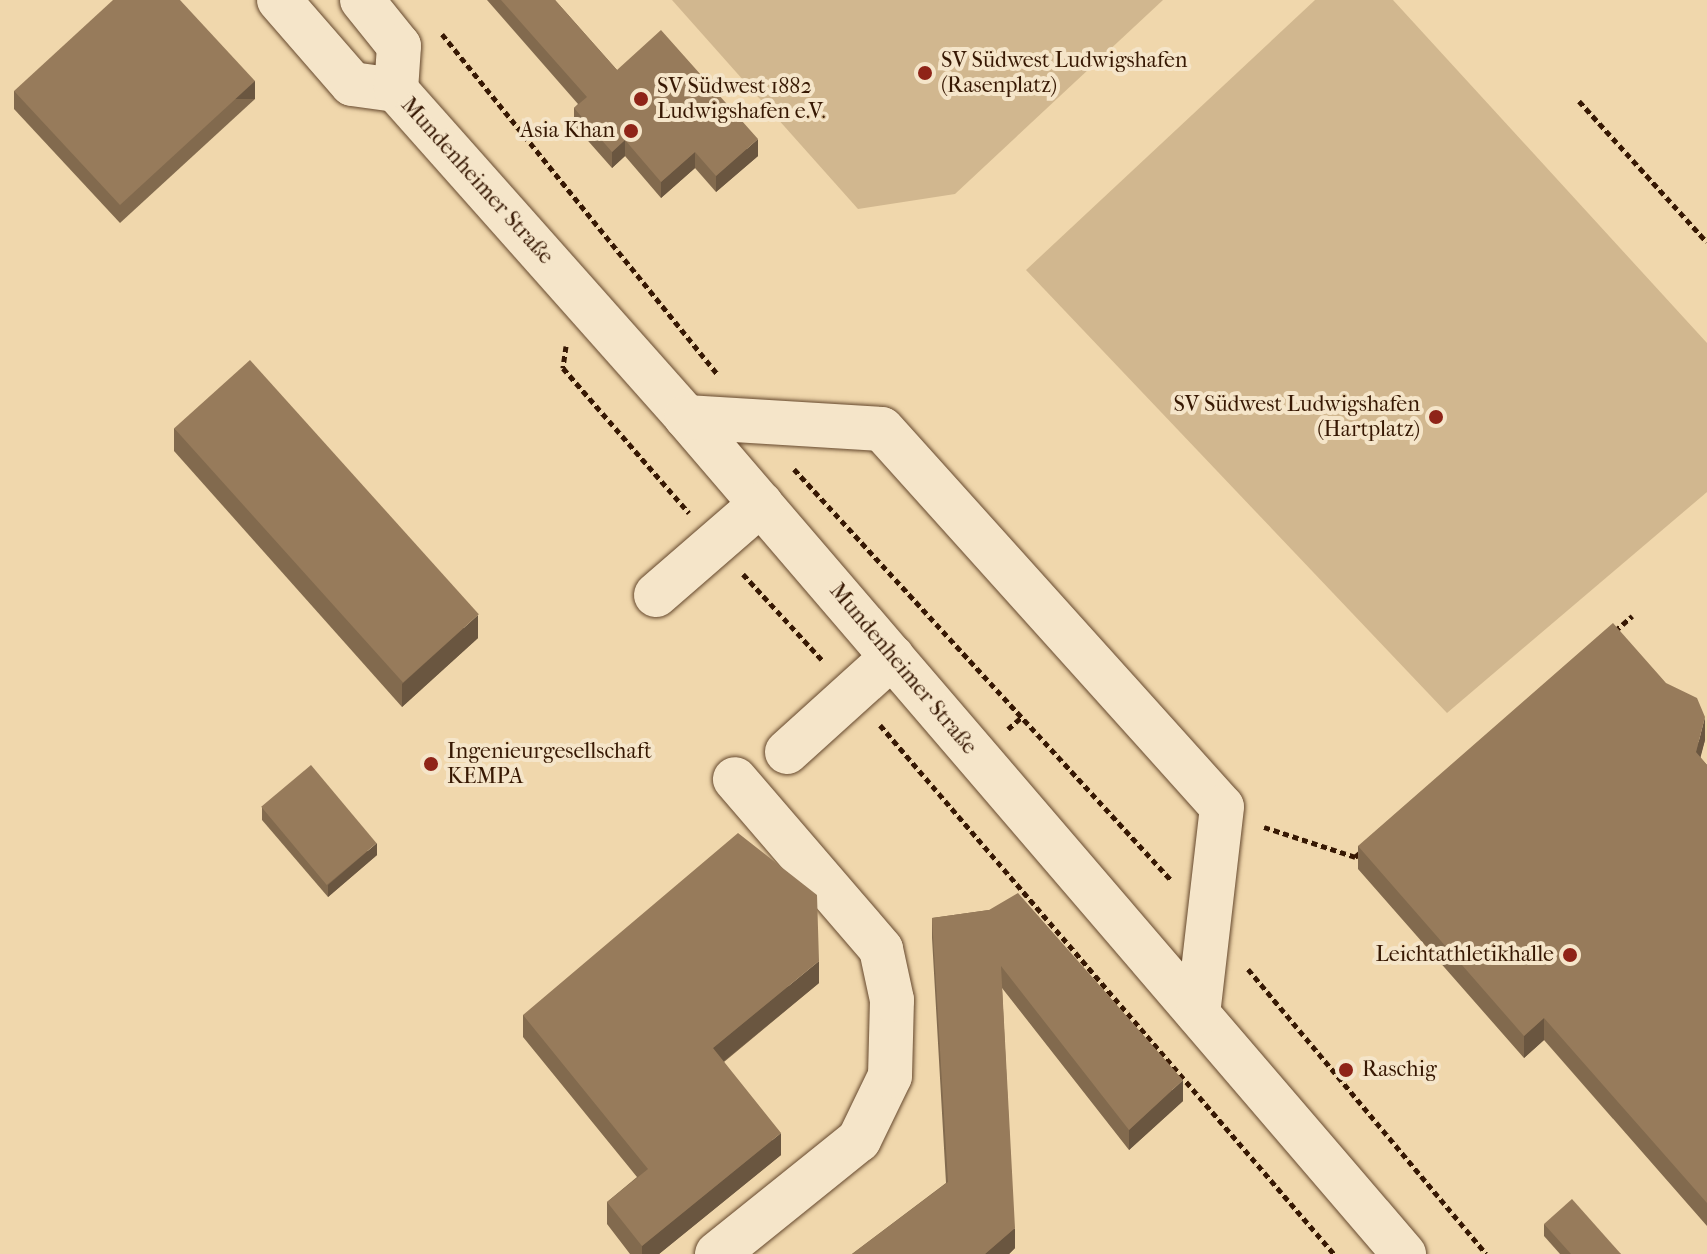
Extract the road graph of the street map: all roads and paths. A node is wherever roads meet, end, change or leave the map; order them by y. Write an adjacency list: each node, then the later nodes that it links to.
1 (279, 0): 4 (street, Mundenheimer Straße)
2 (362, 0): 4 (street, Mundenheimer Straße)
3 (435, 25): 9 (path)
4 (396, 90): 7 (street, Mundenheimer Straße)
5 (1579, 101): 6 (path)
6 (1707, 242)
7 (573, 290): 8 (street, Mundenheimer Straße); 11 (path)
8 (686, 417): 9 (street); 10 (street, Mundenheimer Straße)
9 (756, 421): 21 (path); 21 (street)
10 (761, 504): 11 (street); 15 (street, Mundenheimer Straße)
11 (715, 544): 12 (street); 16 (path)
12 (656, 595)
13 (1632, 616): 14 (path)
14 (1609, 637)
15 (892, 657): 16 (street); 22 (street, Mundenheimer Straße)
16 (852, 693): 17 (street); 24 (path)
17 (787, 752)
18 (735, 779): 23 (street)
19 (1287, 837): 20 (path)
20 (1366, 847)
21 (1208, 920): 22 (street); 26 (path)
22 (1198, 1014): 25 (street, Mundenheimer Straße)
23 (717, 1254)
24 (1334, 1254)
25 (1404, 1254)
26 (1486, 1254)

